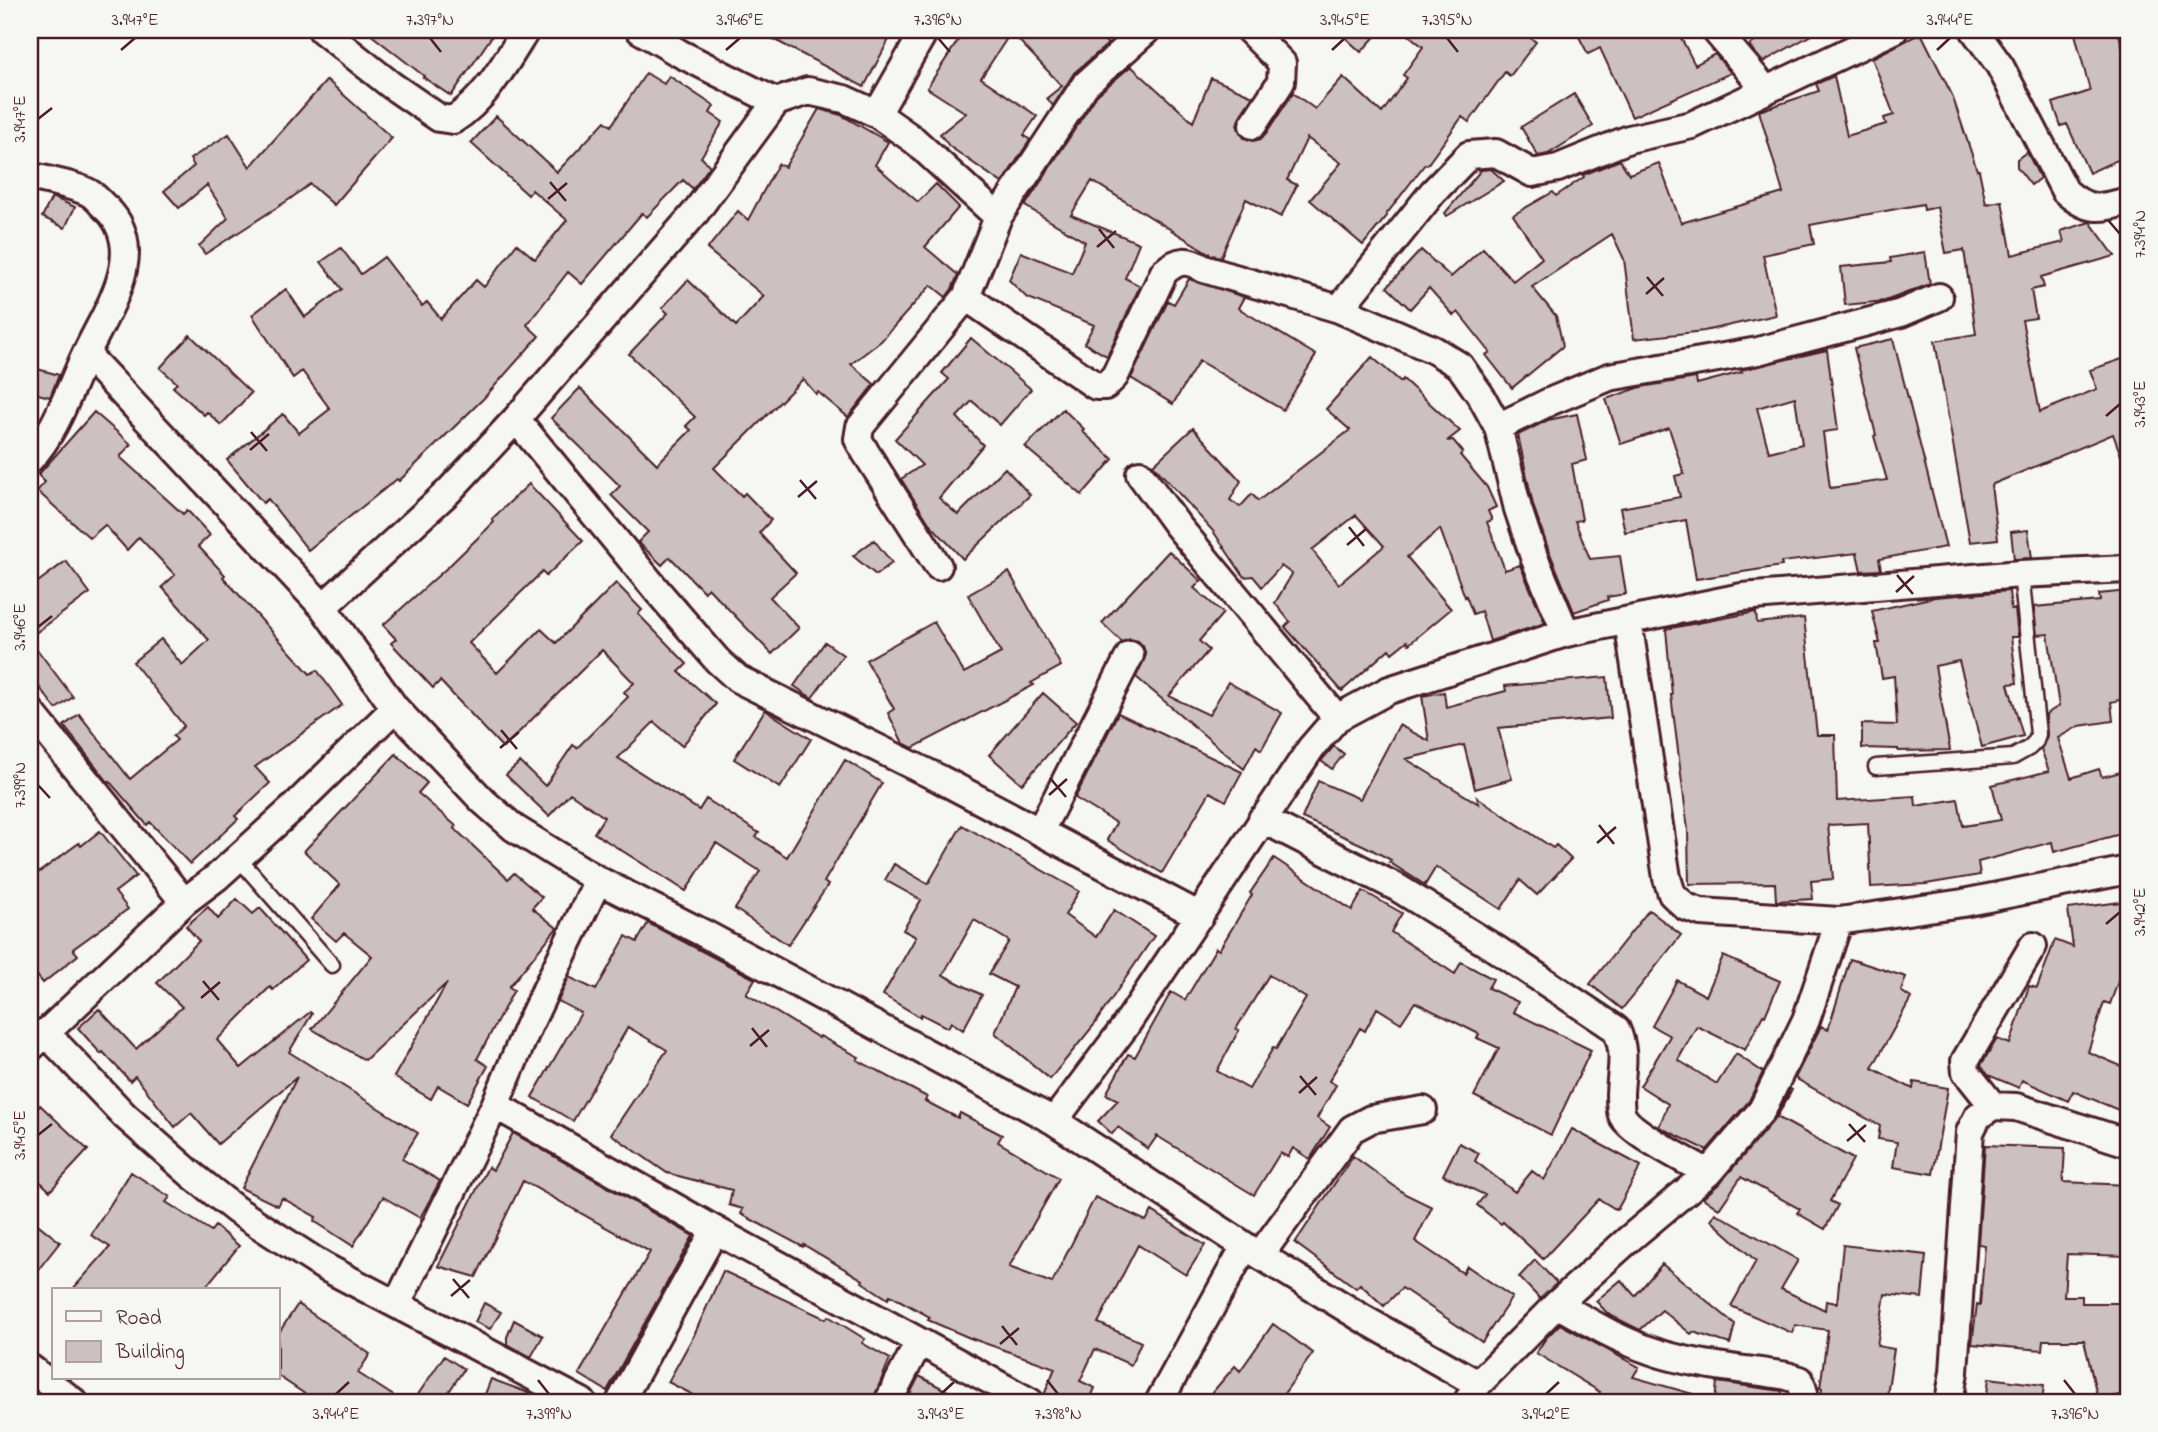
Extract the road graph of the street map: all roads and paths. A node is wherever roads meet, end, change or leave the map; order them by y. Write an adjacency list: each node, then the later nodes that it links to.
1 (322, 30): 2 (street)
2 (526, 30)
3 (640, 30): 11 (street)
4 (925, 30): 12 (street)
5 (1147, 30): 16 (street)
6 (1249, 30): 13 (street)
7 (1715, 30): 10 (street)
8 (1894, 30): 10 (street)
9 (1974, 30): 15 (street)
10 (1765, 89): 19 (street)
11 (776, 102): 12 (street); 21 (street)
12 (877, 114): 16 (street)
13 (1253, 125)
14 (30, 176): 20 (street)
15 (2128, 201)
16 (998, 217): 17 (street)
17 (966, 296): 19 (street); 25 (street)
18 (1939, 297): 22 (street)
19 (1339, 310): 22 (street)
20 (86, 354): 23 (street); 28 (street)
21 (516, 419): 28 (street); 37 (street)
22 (1498, 427): 30 (street)
23 (30, 459)
24 (1140, 474): 34 (street)
25 (938, 566)
26 (2128, 569): 27 (street)
27 (2021, 574): 29 (street); 35 (lane)
28 (323, 607): 32 (street)
29 (1628, 621): 30 (street); 43 (street)
30 (1566, 634): 34 (street)
31 (1130, 654): 37 (street)
32 (395, 708): 38 (street); 40 (street)
33 (30, 711): 41 (street)
34 (1337, 718): 36 (street)
35 (1876, 767)
36 (1262, 819): 42 (street); 52 (street)
37 (1040, 831): 42 (street)
38 (239, 859): 41 (street); 45 (lane)
39 (2128, 870): 43 (street)
40 (598, 880): 47 (street); 50 (street)
41 (184, 902): 46 (street)
42 (1200, 916): 50 (street)
43 (1839, 921): 52 (street)
44 (2033, 946): 48 (street)
45 (332, 965)
46 (37, 1040): 55 (street)
47 (495, 1105): 53 (street); 55 (street)
48 (1993, 1106): 51 (street); 67 (street)
49 (1423, 1110): 54 (street)
50 (1054, 1121): 54 (street)
51 (2128, 1143)
52 (1708, 1173): 56 (street)
53 (715, 1230): 57 (street); 62 (street)
54 (1252, 1250): 59 (street); 65 (street)
55 (397, 1304): 61 (street)
56 (1557, 1304): 59 (street); 66 (street)
57 (919, 1342): 63 (street); 64 (street)
58 (34, 1382): 60 (street)
59 (1472, 1393)
60 (74, 1402)
61 (582, 1402)
62 (620, 1402)
63 (888, 1402)
64 (1030, 1402)
65 (1159, 1402)
66 (1803, 1402)
67 (1949, 1402)

